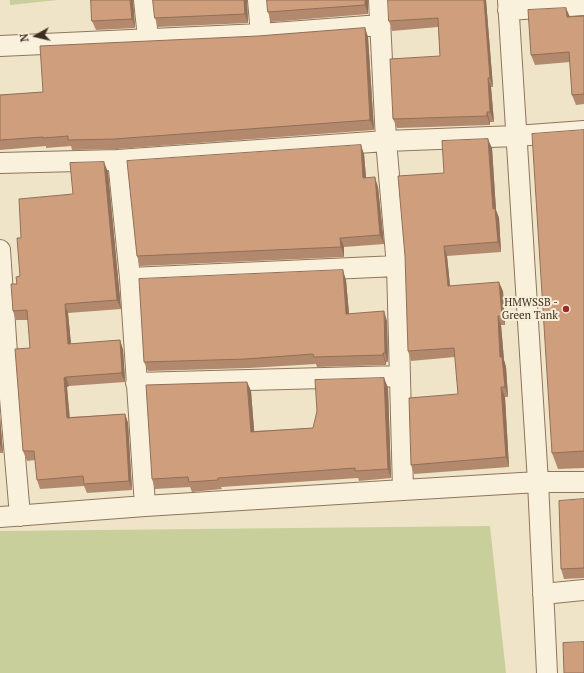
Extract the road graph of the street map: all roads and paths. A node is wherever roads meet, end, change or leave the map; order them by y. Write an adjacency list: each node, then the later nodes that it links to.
1 (144, 0): 8 (street)
2 (258, 0): 7 (street)
3 (379, 0): 6 (street)
4 (508, 5): 5 (street); 11 (street)
5 (584, 6)
6 (381, 25): 7 (street); 12 (street)
7 (261, 34): 8 (street)
8 (148, 38): 9 (street)
9 (0, 46)
10 (584, 131): 11 (street)
11 (516, 136): 12 (street); 22 (street)
12 (386, 141): 13 (street); 16 (street)
13 (118, 160): 14 (street); 17 (street)
14 (0, 164)
15 (0, 250): 18 (street)
16 (397, 266): 17 (street); 19 (street)
17 (130, 278): 20 (street)
18 (1, 280): 21 (street)
19 (400, 376): 20 (street); 24 (street)
20 (136, 383): 25 (street)
21 (5, 398): 26 (street)
22 (538, 482): 23 (street); 24 (street); 29 (street)
23 (584, 482)
24 (404, 490): 25 (street)
25 (144, 506): 26 (street)
26 (20, 516): 27 (street)
27 (0, 517)
28 (584, 590): 29 (street)
29 (543, 594): 30 (street)
30 (547, 673)

